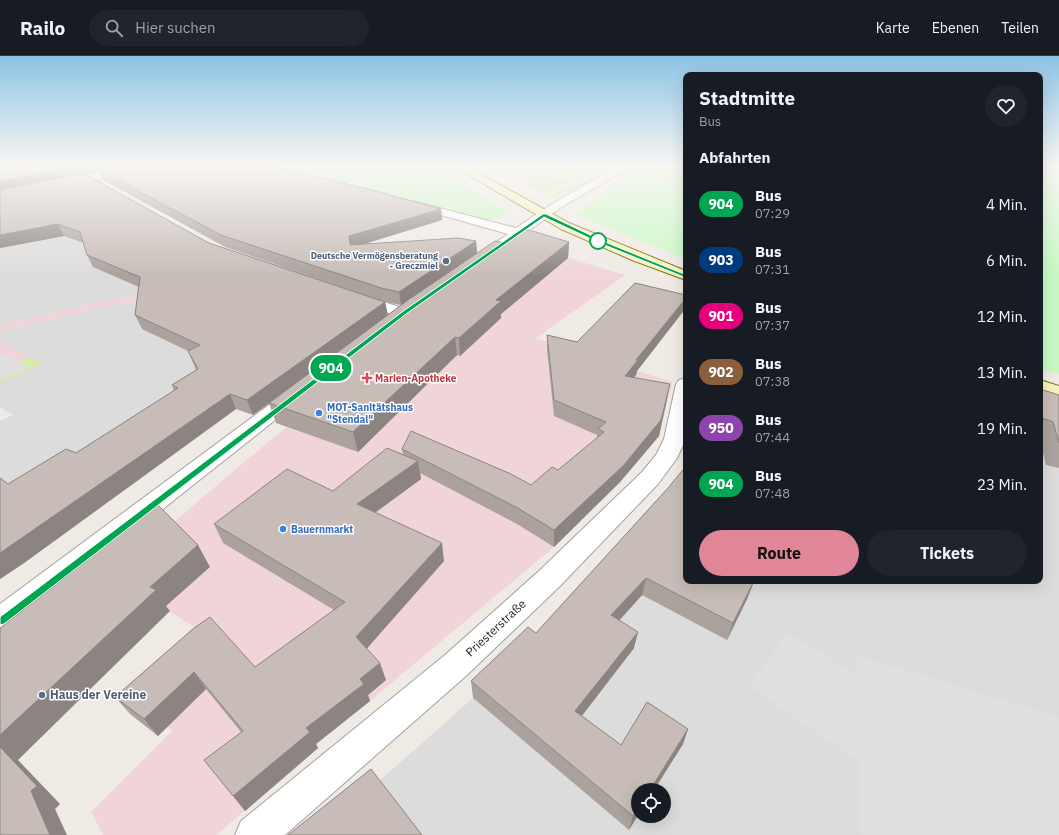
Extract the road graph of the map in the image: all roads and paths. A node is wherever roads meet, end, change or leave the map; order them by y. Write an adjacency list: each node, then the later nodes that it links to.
1 (408, 203): 5 (street)
2 (524, 203): 4 (main road)
3 (562, 203): 4 (street)
4 (544, 215): 5 (street); 7 (main road)
5 (519, 233): 6 (street)
6 (475, 263)
7 (683, 275)
8 (348, 296): 9 (street)
9 (385, 327)
10 (310, 384): 14 (street)
11 (1043, 387): 12 (main road)
12 (1059, 392)
13 (683, 399): 15 (street, Priesterstraße)
14 (0, 621)
15 (255, 835)

